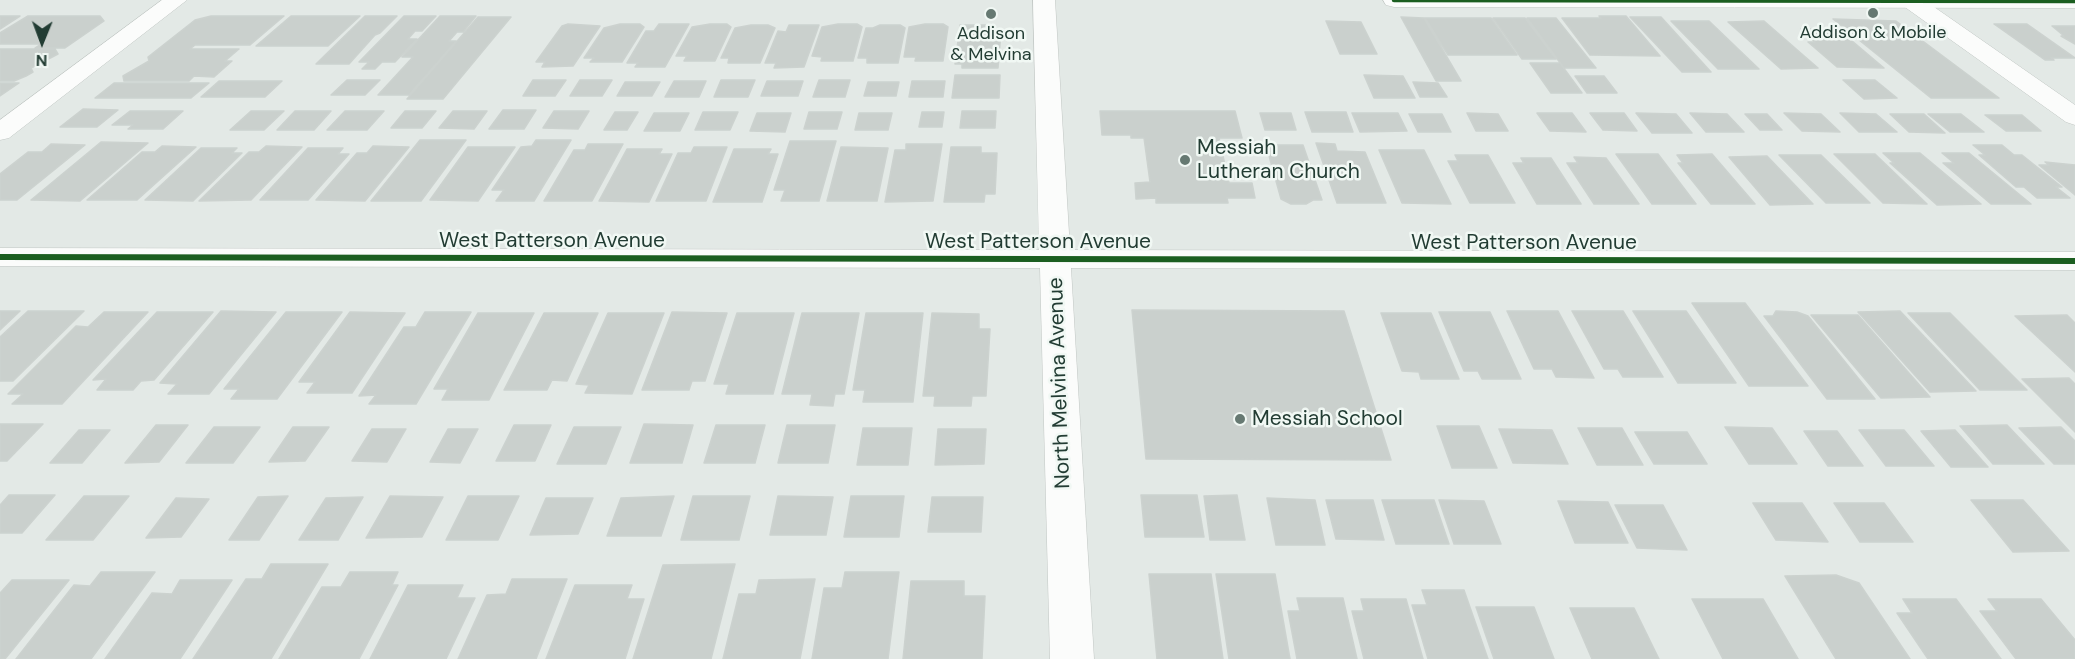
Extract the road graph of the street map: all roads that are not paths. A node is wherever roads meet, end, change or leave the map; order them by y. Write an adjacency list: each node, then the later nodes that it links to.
1 (176, 0): 7 (street)
2 (1044, 0): 9 (street, North Melvina Avenue)
3 (1394, 0): 4 (street)
4 (1910, 0): 5 (street); 6 (street)
5 (2075, 1)
6 (2075, 117)
7 (0, 132)
8 (0, 257): 9 (street, West Patterson Avenue)
9 (1055, 259): 10 (street, West Patterson Avenue); 11 (street, North Melvina Avenue)
10 (2075, 261)
11 (1072, 659)

